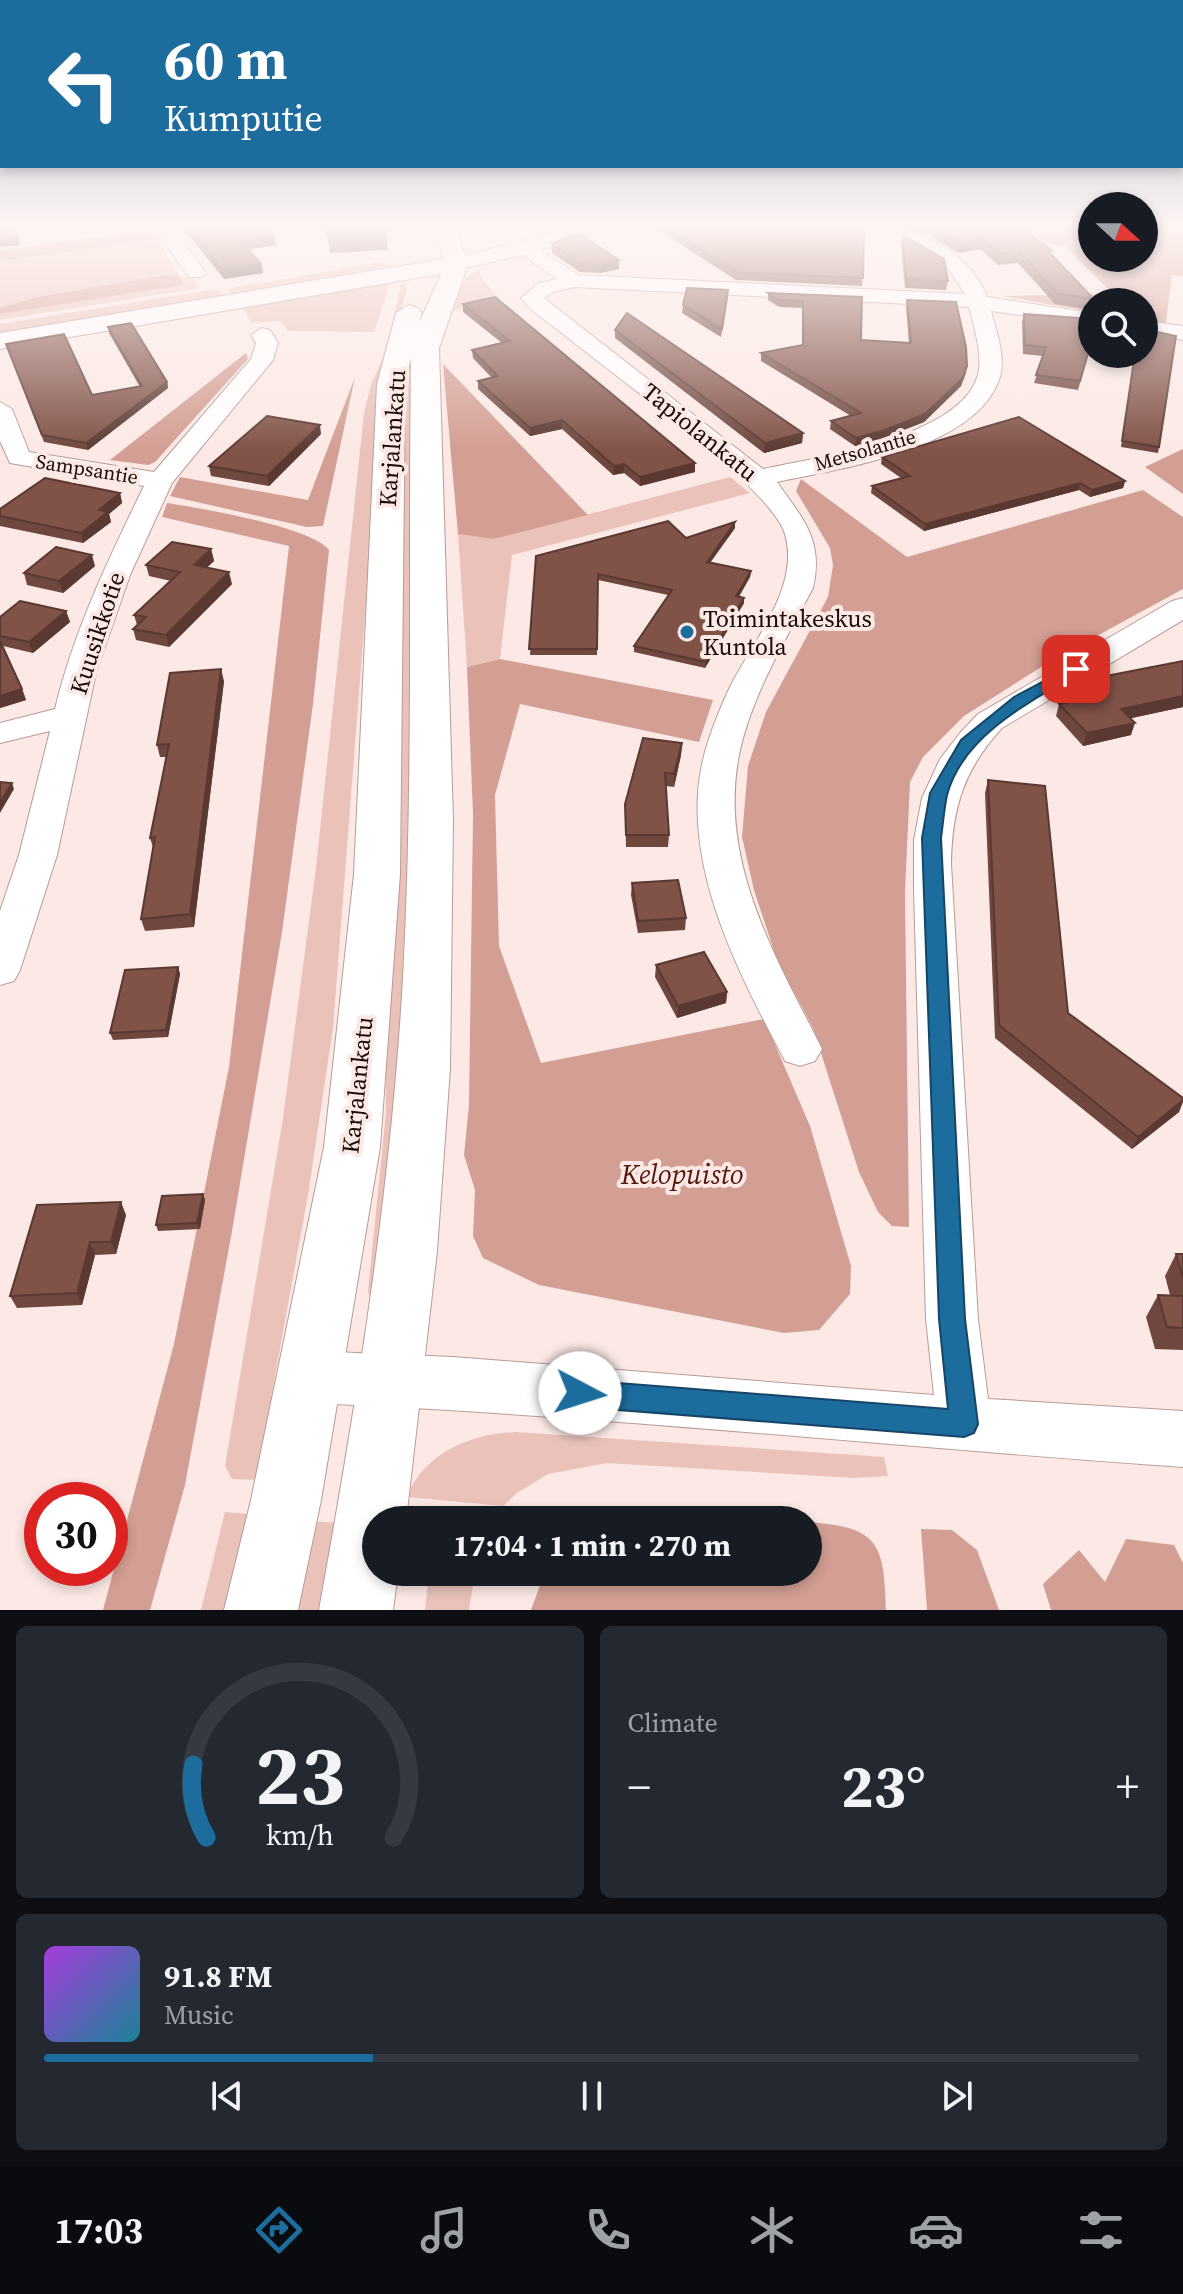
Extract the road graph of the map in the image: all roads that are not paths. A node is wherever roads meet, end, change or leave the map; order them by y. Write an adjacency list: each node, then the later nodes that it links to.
1 (182, 302): 11 (main road)
2 (414, 302): 21 (main road, Karjalankatu)
3 (432, 302): 22 (main road, Karjalankatu)
4 (536, 302): 14 (street, Tapiolankatu)
5 (978, 302): 14 (street, Metsolantie)
6 (985, 302): 7 (street)
7 (1078, 317)
8 (1158, 329): 9 (street)
9 (1183, 333)
10 (262, 335): 15 (street, Kuusikkotie)
11 (0, 341)
12 (0, 409): 13 (street, Sampsantie)
13 (9, 460): 15 (street, Sampsantie)
14 (759, 478): 20 (street, Tapiolankatu)
15 (160, 481): 17 (street, Kuusikkotie)
16 (1183, 607): 23 (street)
17 (71, 715): 18 (street); 19 (street, Kuusikkotie)
18 (0, 733)
19 (0, 970)
20 (800, 1049)
21 (310, 1377): 22 (street); 25 (main road, Karjalankatu)
22 (389, 1380): 23 (street); 26 (main road, Karjalankatu)
23 (964, 1424): 24 (street)
24 (1183, 1439)
25 (261, 1610)
26 (356, 1610)

